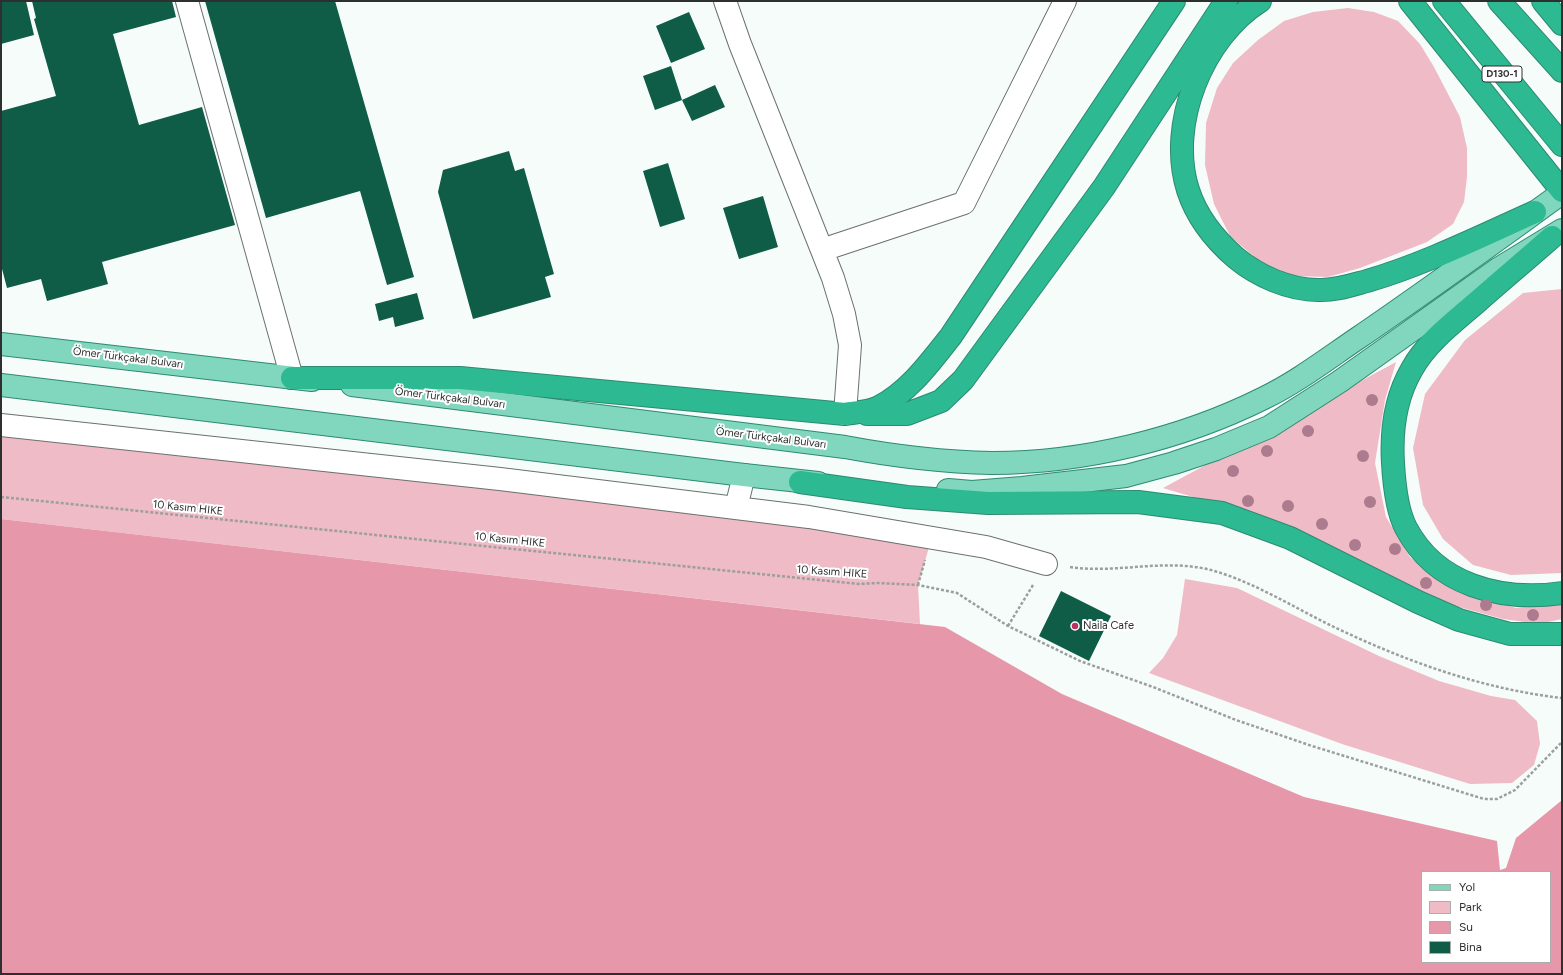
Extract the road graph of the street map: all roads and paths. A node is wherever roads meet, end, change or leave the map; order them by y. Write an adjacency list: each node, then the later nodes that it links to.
1 (187, 1): 21 (street)
2 (725, 1): 19 (street)
3 (1065, 1): 19 (street)
4 (1174, 1): 23 (highway)
5 (1226, 1): 23 (highway)
6 (1260, 1): 17 (highway)
7 (1405, 1): 13 (highway)
8 (1410, 1): 13 (highway)
9 (1444, 1): 15 (highway, D130-1)
10 (1499, 1): 14 (highway)
11 (1543, 1): 12 (highway)
12 (1562, 24)
13 (1455, 58): 16 (highway)
14 (1562, 71)
15 (1562, 145)
16 (1562, 192): 17 (main road, Ömer Türkçakal Bulvarı)
17 (1535, 212): 21 (main road, Ömer Türkçakal Bulvarı)
18 (1557, 234): 26 (main road); 30 (highway)
19 (822, 250): 23 (street)
20 (1, 344): 21 (main road, Ömer Türkçakal Bulvarı)
21 (292, 378): 23 (highway)
22 (1, 385): 25 (main road)
23 (845, 414)
24 (1, 425): 28 (street)
25 (744, 475): 26 (main road); 28 (street)
26 (800, 482): 32 (highway)
27 (1, 497): 31 (path, 10 Kasım HIKE)
28 (736, 508): 29 (street)
29 (1046, 564): 31 (path); 33 (path)
30 (1562, 593)
31 (1008, 626): 34 (path, 10 Kasım HIKE)
32 (1562, 634)
33 (1562, 698)
34 (1562, 742)

